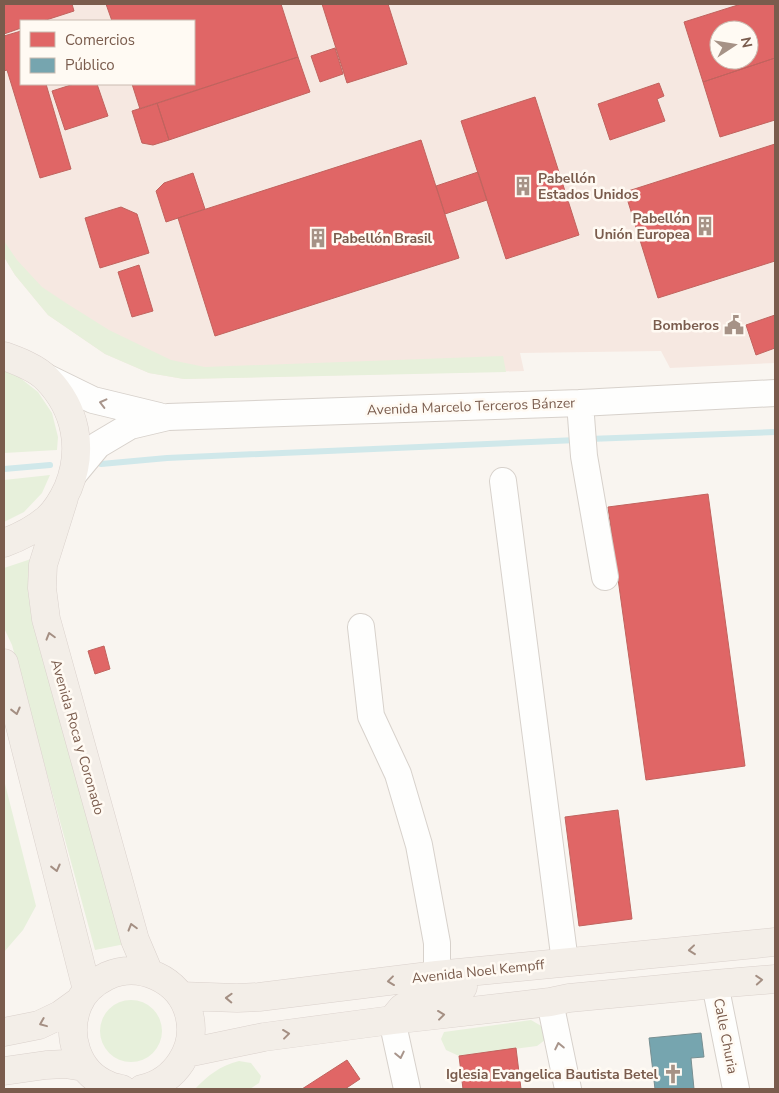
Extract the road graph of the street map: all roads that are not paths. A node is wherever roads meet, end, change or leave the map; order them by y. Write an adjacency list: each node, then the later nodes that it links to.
1 (4, 335): 2 (main road)
2 (13, 359): 3 (main road, Avenida Roca y Coronado)
3 (46, 378): 6 (street, Avenida Marcelo Terceros Bánzer, one-way to 3); 8 (main road, Avenida Roca y Coronado)
4 (775, 393): 5 (street, Avenida Marcelo Terceros Bánzer)
5 (581, 413): 6 (street, Avenida Marcelo Terceros Bánzer); 10 (street)
6 (168, 417): 8 (street, Avenida Marcelo Terceros Bánzer)
7 (503, 481): 15 (street)
8 (69, 486): 9 (main road); 17 (main road, Avenida Roca y Coronado, one-way to 8)
9 (4, 543)
10 (605, 577)
11 (361, 627): 18 (street)
12 (4, 663): 21 (main road, one-way to 21)
13 (775, 944): 14 (main road, Avenida Noel Kempff, one-way to 14); 20 (main road)
14 (664, 953): 15 (main road, Avenida Noel Kempff); 23 (main road)
15 (564, 962): 16 (main road, Avenida Noel Kempff)
16 (516, 967): 18 (main road, Avenida Noel Kempff); 24 (main road)
17 (149, 973): 21 (main road); 22 (main road)
18 (437, 975): 22 (main road, Avenida Noel Kempff, one-way to 22)
19 (775, 979): 20 (main road, one-way to 19)
20 (715, 984): 23 (main road); 33 (street, Calle Churia)
21 (82, 996): 25 (main road, one-way to 25); 26 (main road)
22 (181, 996): 28 (main road)
23 (560, 1000): 24 (main road, one-way to 23); 32 (street, one-way to 23)
24 (392, 1020): 28 (main road, one-way to 24); 31 (street, one-way to 31)
25 (4, 1032)
26 (84, 1067): 27 (main road); 29 (main road)
27 (4, 1071)
28 (181, 1071): 30 (main road)
29 (112, 1088)
30 (142, 1089)
31 (407, 1089)
32 (568, 1089)
33 (736, 1089)

